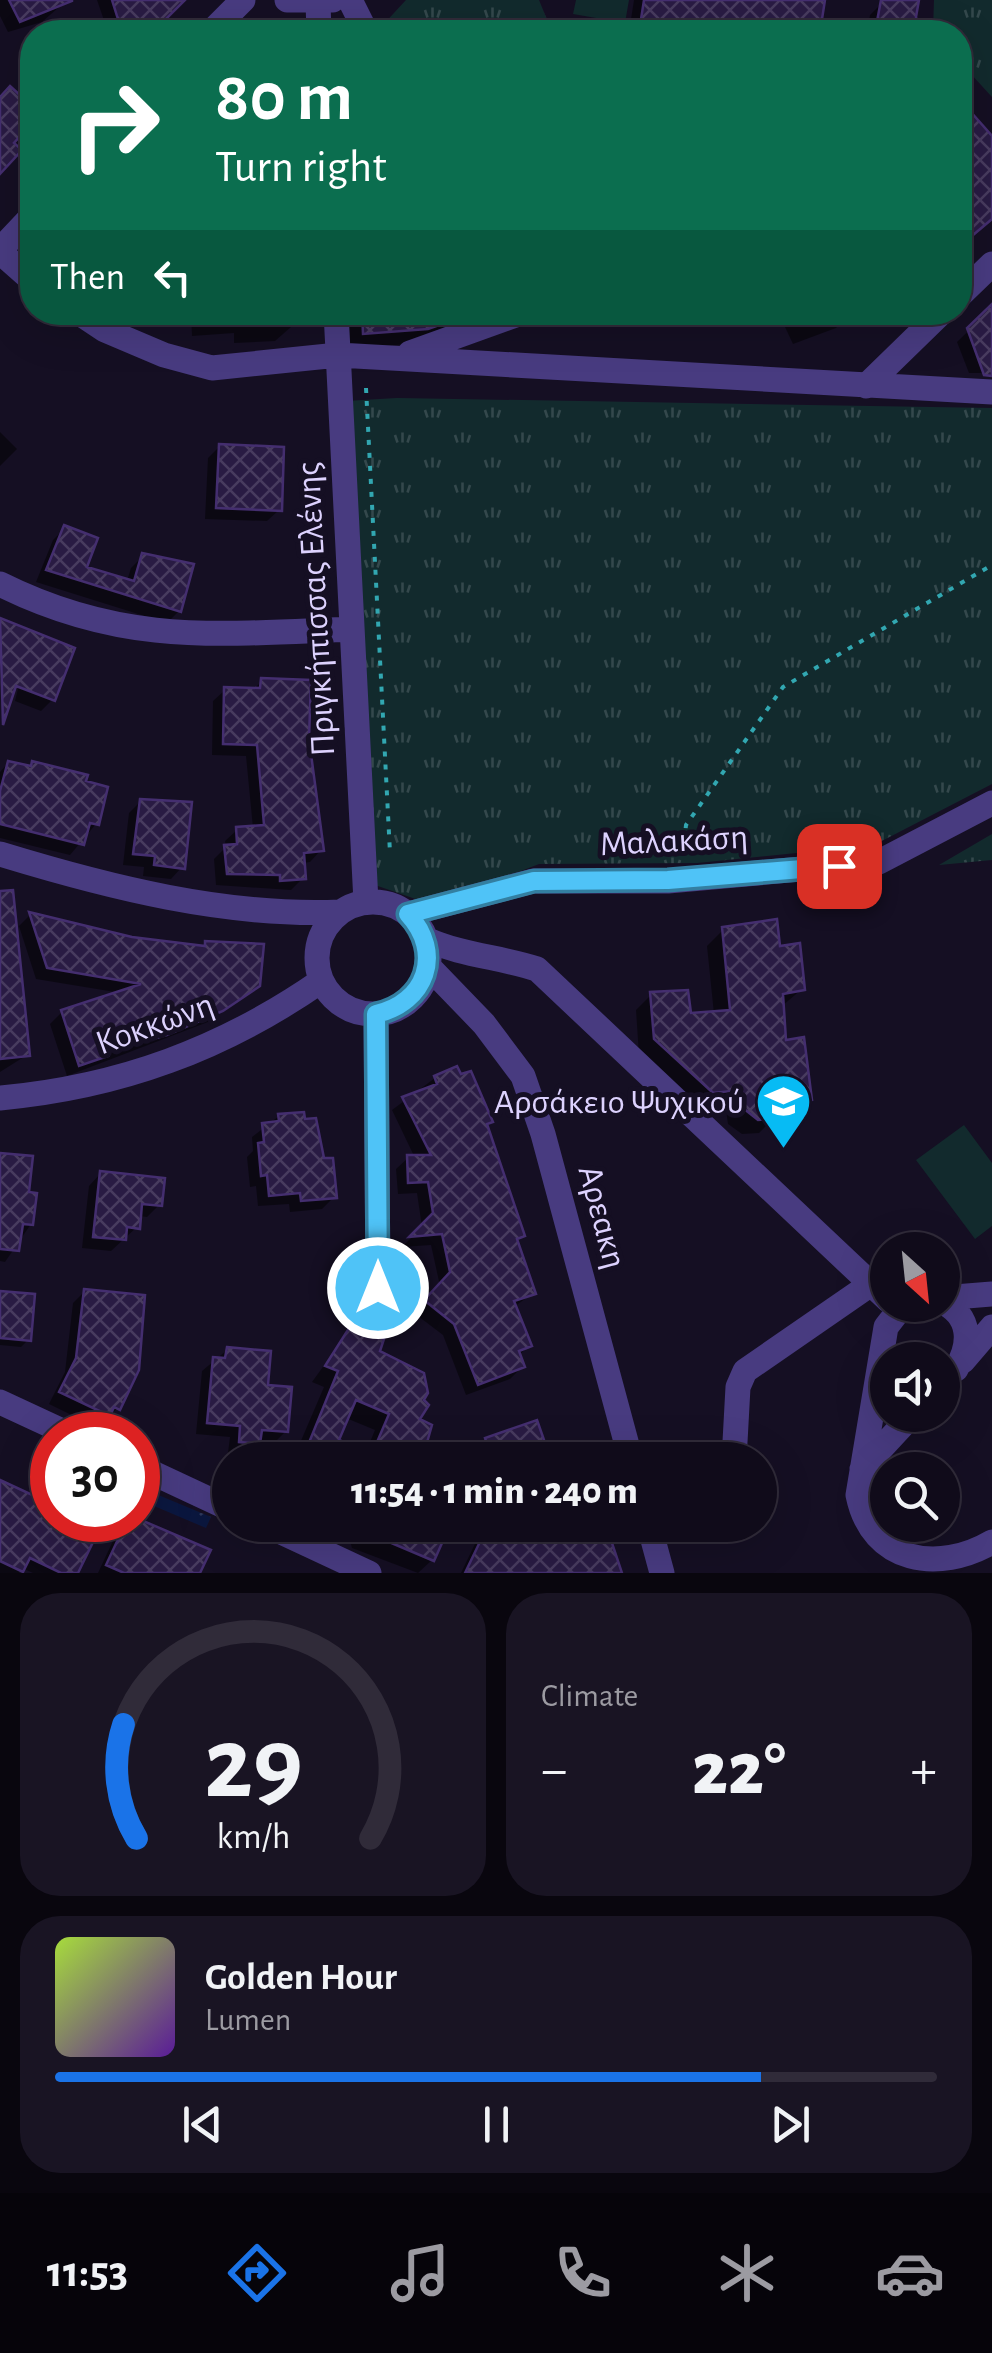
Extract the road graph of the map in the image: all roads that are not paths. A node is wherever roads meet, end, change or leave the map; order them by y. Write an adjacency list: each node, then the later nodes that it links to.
1 (242, 0): 4 (street)
2 (287, 0): 3 (street)
3 (326, 2)
4 (223, 20)
5 (20, 229): 6 (street)
6 (0, 251): 8 (street)
7 (992, 264): 9 (street)
8 (20, 269)
9 (972, 283)
10 (98, 325): 15 (street)
11 (337, 325): 15 (street, Πριγκήπισσας Ελένης)
12 (488, 325): 16 (street)
13 (520, 325): 17 (street)
14 (929, 325): 18 (street)
15 (338, 355): 16 (street); 21 (street, Πριγκήπισσας Ελένης)
16 (401, 358): 17 (street)
17 (539, 364): 18 (street)
18 (866, 386): 19 (street)
19 (992, 392)
20 (0, 584): 21 (street)
21 (352, 629): 24 (street, Πριγκήπισσας Ελένης)
22 (992, 802): 26 (street, Μαλακάση)
23 (0, 854): 25 (street)
24 (366, 902): 25 (street); 26 (street)
25 (340, 912): 29 (street)
26 (408, 914): 27 (street)
27 (426, 939): 28 (street); 32 (street)
28 (428, 966): 30 (street); 45 (street, Αρεακη)
29 (322, 982): 30 (street); 31 (street, Κοκκώνη)
30 (376, 1014): 33 (street)
31 (0, 1098)
32 (870, 1282)
33 (378, 1288)
34 (992, 1294): 35 (street)
35 (960, 1298)
36 (870, 1311): 46 (street)
37 (960, 1317): 39 (street)
38 (992, 1326): 40 (street)
39 (960, 1360)
40 (960, 1362)
41 (0, 1402): 42 (street)
42 (30, 1416)
43 (870, 1429): 47 (street)
44 (896, 1432): 47 (street)
45 (626, 1442)
46 (735, 1442)
47 (862, 1469): 53 (street)
48 (160, 1476): 49 (street)
49 (212, 1500)
50 (302, 1542): 54 (street)
51 (654, 1542): 55 (street)
52 (992, 1542): 53 (street)
53 (923, 1571)
54 (369, 1573)
55 (662, 1573)

